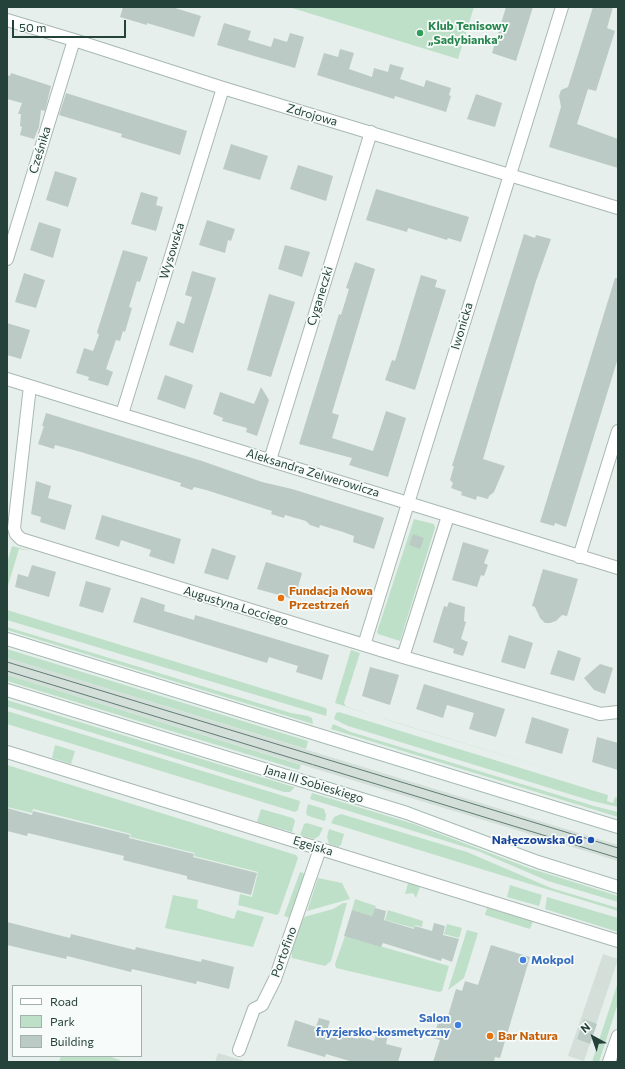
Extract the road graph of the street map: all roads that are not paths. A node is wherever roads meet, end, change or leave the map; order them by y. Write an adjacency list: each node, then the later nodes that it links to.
1 (562, 7): 6 (street, Iwonicka)
2 (7, 20): 3 (street, Zdrojowa)
3 (74, 40): 4 (street, Zdrojowa); 8 (street, Cześnika)
4 (223, 88): 5 (street, Zdrojowa); 11 (street, Wysowska)
5 (371, 132): 6 (street, Zdrojowa); 13 (street, Cyganeczki)
6 (508, 175): 7 (street, Zdrojowa); 14 (street, Iwonicka)
7 (618, 208)
8 (7, 259)
9 (7, 379): 10 (street, Aleksandra Zelwerowicza)
10 (30, 386): 11 (street, Aleksandra Zelwerowicza); 16 (street, Augustyna Locciego)
11 (122, 414): 13 (street, Aleksandra Zelwerowicza)
12 (618, 431): 17 (street)
13 (270, 460): 14 (street, Aleksandra Zelwerowicza)
14 (407, 502): 15 (street, Aleksandra Zelwerowicza); 20 (street, Iwonicka)
15 (448, 516): 17 (street, Aleksandra Zelwerowicza); 21 (street)
16 (11, 530): 20 (street, Augustyna Locciego)
17 (579, 556): 18 (street, Aleksandra Zelwerowicza)
18 (618, 568)
19 (7, 639): 25 (street)
20 (364, 645): 21 (street, Augustyna Locciego)
21 (403, 657): 23 (street, Augustyna Locciego)
22 (7, 690): 27 (street, Jana III Sobieskiego)
23 (618, 712)
24 (7, 752): 26 (street, Egejska)
25 (618, 826)
26 (320, 849): 28 (street, Egejska); 30 (street, Portofino)
27 (618, 886)
28 (618, 941)
29 (618, 1035): 31 (street)
30 (239, 1050)
31 (609, 1062)

